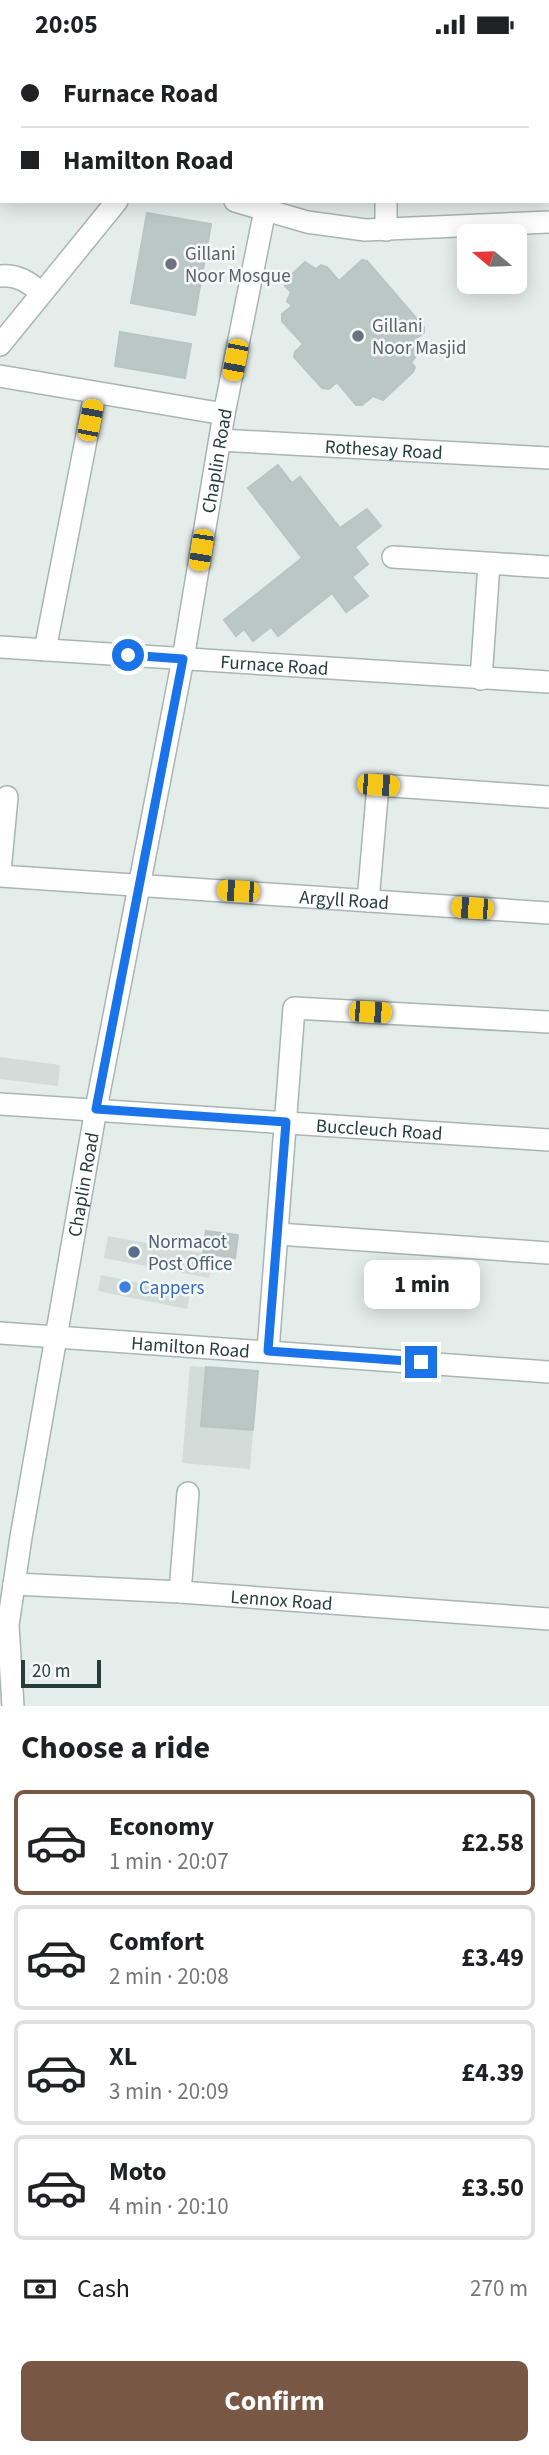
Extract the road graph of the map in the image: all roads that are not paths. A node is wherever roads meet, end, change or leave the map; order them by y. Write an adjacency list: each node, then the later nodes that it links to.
1 (115, 203): 8 (street)
2 (242, 203): 4 (street)
3 (386, 203): 6 (street)
4 (265, 210): 6 (street); 12 (street, Chaplin Road)
5 (549, 222): 6 (street)
6 (386, 230)
7 (0, 276): 8 (street)
8 (41, 292): 9 (street)
9 (0, 345)
10 (0, 376): 11 (street)
11 (95, 394): 12 (street); 19 (street)
12 (224, 414): 13 (street, Chaplin Road)
13 (219, 440): 14 (street, Rothesay Road); 20 (street, Chaplin Road)
14 (549, 458)
15 (393, 557): 16 (street)
16 (489, 564): 17 (street); 21 (street)
17 (549, 567)
18 (0, 647): 19 (street, Furnace Road)
19 (45, 650): 20 (street, Furnace Road)
20 (183, 659): 21 (street, Furnace Road); 26 (street, Chaplin Road)
21 (481, 678): 22 (street, Furnace Road)
22 (549, 683)
23 (7, 797): 25 (street)
24 (549, 797): 27 (street)
25 (0, 873): 26 (street, Argyll Road)
26 (140, 885): 27 (street, Argyll Road); 31 (street, Chaplin Road)
27 (368, 901): 28 (street, Argyll Road)
28 (549, 913)
29 (549, 1021): 32 (street)
30 (0, 1104): 31 (street, Buccleuch Road)
31 (96, 1109): 32 (street, Buccleuch Road); 37 (street, Chaplin Road)
32 (286, 1122): 33 (street, Buccleuch Road); 34 (street)
33 (549, 1140)
34 (278, 1234): 35 (street); 38 (street)
35 (549, 1253)
36 (0, 1333): 37 (street, Hamilton Road)
37 (57, 1338): 38 (street, Hamilton Road); 41 (street, Chaplin Road)
38 (268, 1351): 39 (street, Hamilton Road)
39 (549, 1372)
40 (188, 1493): 42 (street)
41 (14, 1584): 42 (street, Lennox Road); 44 (street, Chaplin Road)
42 (180, 1592): 43 (street, Lennox Road)
43 (549, 1619)
44 (4, 1648): 45 (street, Chaplin Road)
45 (13, 1706)

